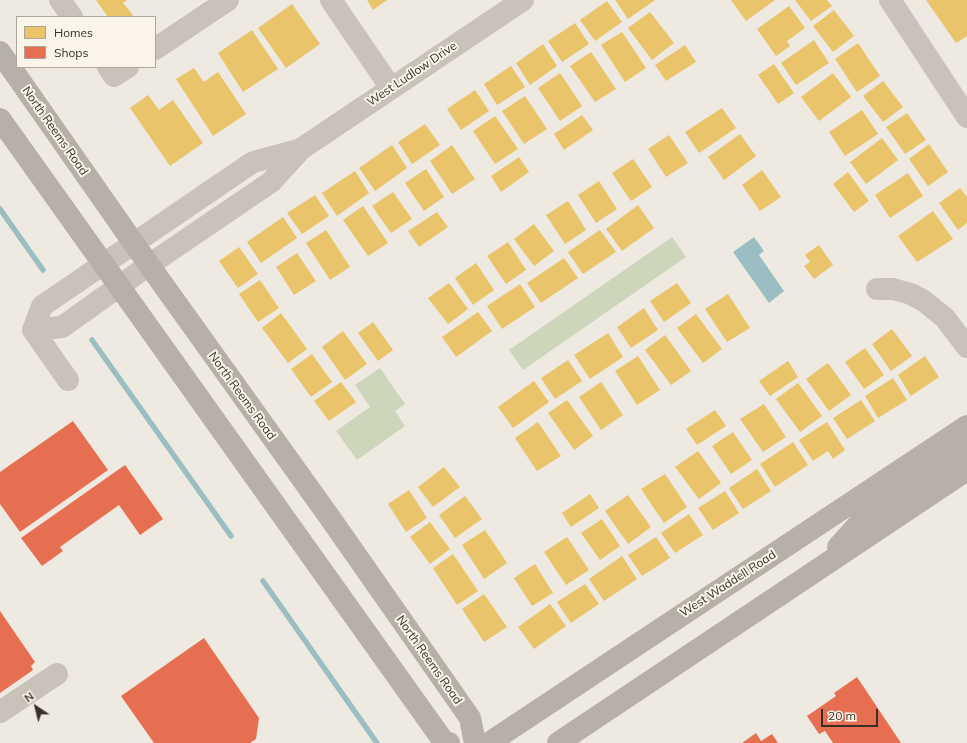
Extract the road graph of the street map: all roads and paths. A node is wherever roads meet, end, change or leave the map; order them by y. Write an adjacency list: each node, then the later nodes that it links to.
1 (60, 0): 6 (street)
2 (228, 0): 7 (street)
3 (331, 0): 9 (street)
4 (523, 0): 9 (street, West Ludlow Drive)
5 (890, 0): 10 (street)
6 (71, 16)
7 (156, 48)
8 (0, 52): 13 (main road, North Reems Road)
9 (391, 88): 12 (street, West Ludlow Drive)
10 (967, 117)
11 (0, 119): 14 (main road)
12 (301, 149): 13 (street, West Ludlow Drive); 15 (street, West Ludlow Drive)
13 (134, 243): 14 (street, West Ludlow Drive); 15 (main road, North Reems Road)
14 (103, 264): 16 (main road); 18 (street, West Ludlow Drive)
15 (148, 265): 16 (street, West Ludlow Drive); 28 (main road, North Reems Road)
16 (119, 286): 18 (street, West Ludlow Drive); 27 (main road)
17 (877, 289): 19 (street)
18 (33, 330): 20 (street)
19 (967, 346)
20 (68, 380)
21 (967, 426): 29 (main road, West Waddell Road)
22 (967, 447): 24 (main road)
23 (967, 470): 24 (main road)
24 (816, 572): 30 (main road)
25 (57, 674): 26 (street)
26 (0, 712)
27 (449, 743)
28 (475, 743)
29 (489, 743)
30 (558, 743)

